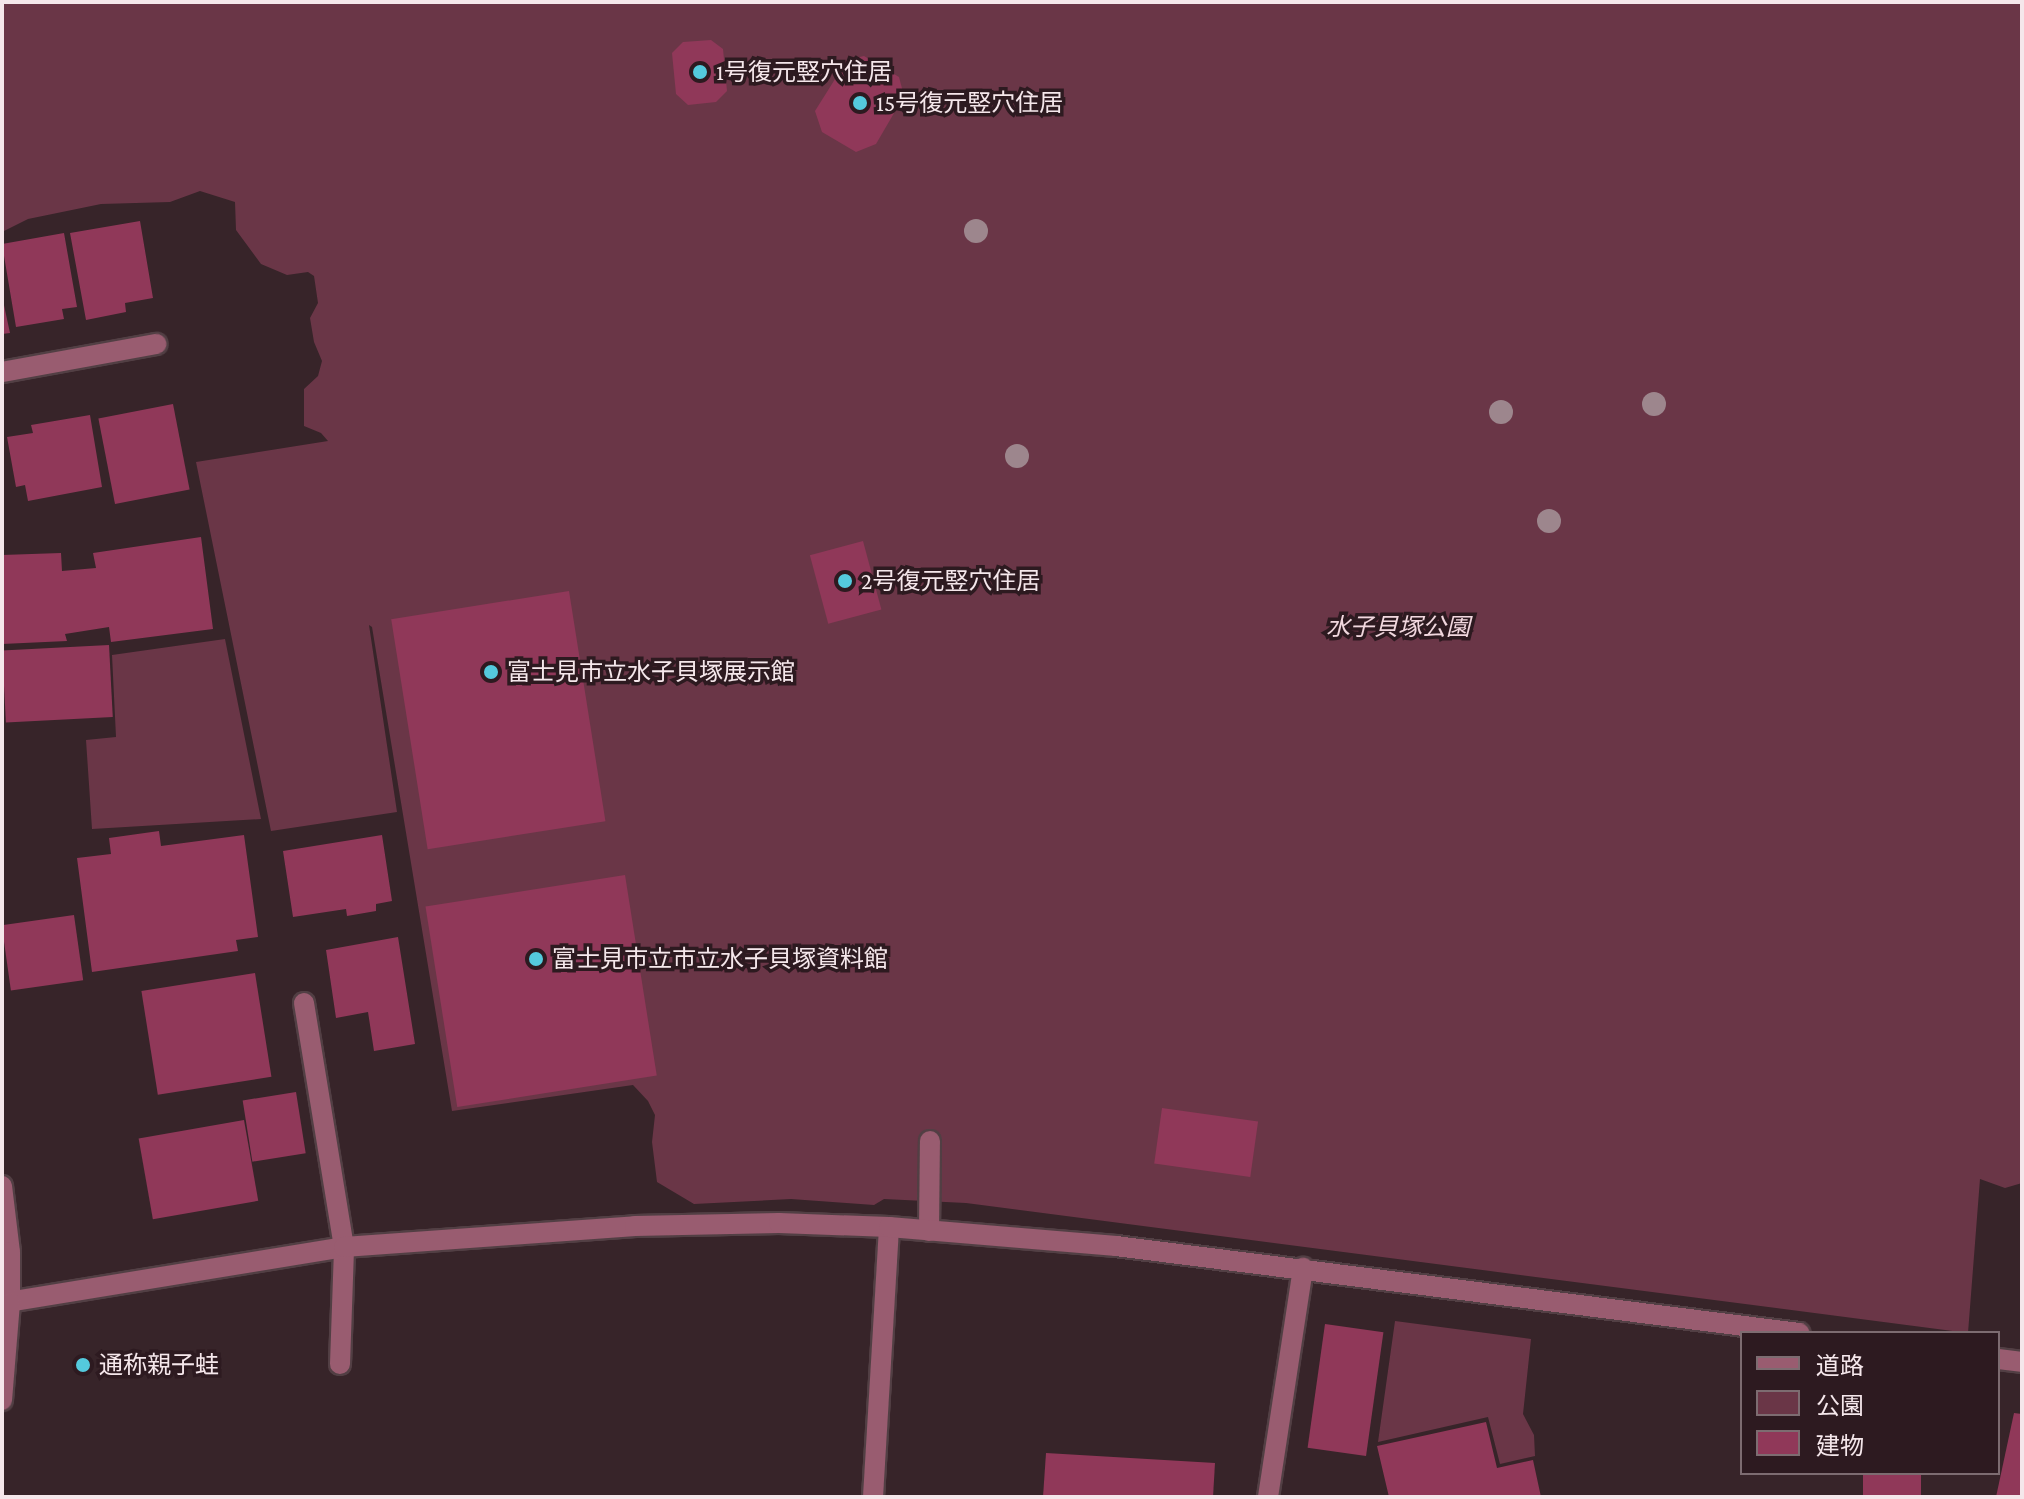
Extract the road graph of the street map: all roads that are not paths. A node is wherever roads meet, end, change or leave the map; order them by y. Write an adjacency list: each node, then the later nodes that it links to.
1 (156, 344): 2 (street)
2 (2, 372)
3 (304, 1003): 8 (street)
4 (930, 1141): 7 (street)
5 (2, 1186): 10 (street)
6 (889, 1227): 7 (street); 8 (street); 16 (street)
7 (929, 1231): 9 (street)
8 (344, 1247): 10 (street); 14 (street)
9 (1303, 1268): 11 (street); 17 (street)
10 (6, 1303): 15 (street)
11 (1784, 1331)
12 (2000, 1359): 13 (street)
13 (2022, 1362)
14 (340, 1364)
15 (2, 1400)
16 (873, 1497)
17 (1268, 1497)

